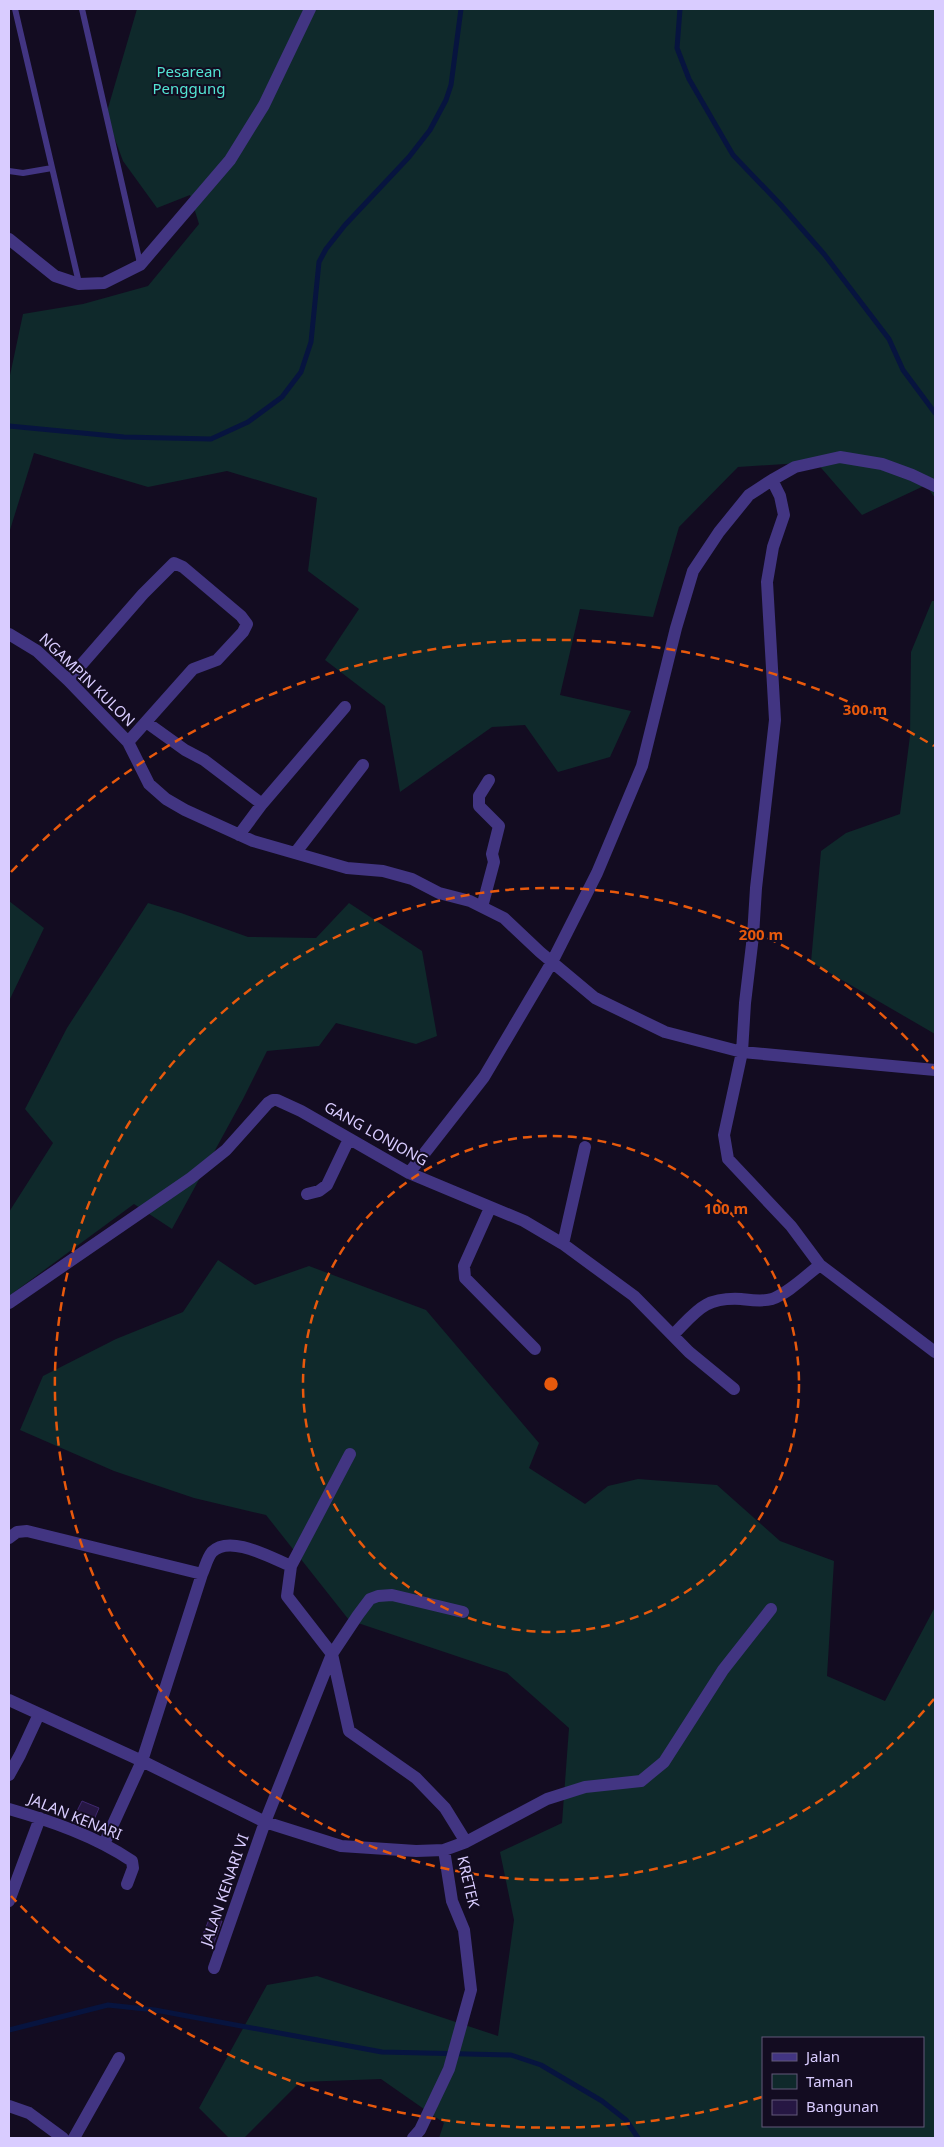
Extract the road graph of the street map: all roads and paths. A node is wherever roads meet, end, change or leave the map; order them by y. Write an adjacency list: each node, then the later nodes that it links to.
1 (15, 9): 4 (lane)
2 (82, 9): 7 (lane)
3 (310, 9): 7 (street)
4 (52, 168): 5 (lane); 8 (lane)
5 (9, 171)
6 (9, 239): 8 (street)
7 (140, 265): 8 (street)
8 (79, 284)
9 (772, 480): 10 (street); 22 (street); 23 (street)
10 (935, 486)
11 (9, 634): 12 (street, NGAMPIN KULON)
12 (68, 680): 14 (street); 15 (street, NGAMPIN KULON)
13 (346, 707): 18 (street)
14 (146, 722): 15 (street); 18 (street)
15 (128, 742): 19 (street, NGAMPIN KULON)
16 (364, 764): 20 (street)
17 (489, 780): 21 (street)
18 (262, 804): 19 (street)
19 (239, 835): 20 (street, NGAMPIN KULON)
20 (296, 852): 21 (street, NGAMPIN KULON)
21 (482, 907): 22 (street, NGAMPIN KULON)
22 (552, 962): 23 (street, NGAMPIN KULON); 27 (street)
23 (742, 1052): 24 (street, NGAMPIN KULON); 31 (street)
24 (935, 1070)
25 (350, 1139): 27 (street, GANG LONJONG); 28 (street); 32 (street, GANG LONJONG)
26 (585, 1147): 30 (street)
27 (409, 1174): 29 (street, GANG LONJONG)
28 (307, 1194)
29 (490, 1208): 30 (street, GANG LONJONG); 34 (street)
30 (563, 1244): 33 (street, GANG LONJONG)
31 (820, 1265): 33 (street); 35 (street)
32 (9, 1303)
33 (672, 1335): 36 (street, GANG LONJONG)
34 (535, 1348)
35 (935, 1352)
36 (734, 1389)
37 (350, 1454): 39 (street)
38 (9, 1538): 40 (street)
39 (291, 1566): 40 (street); 43 (street)
40 (202, 1574): 46 (street)
41 (771, 1609): 51 (street)
42 (463, 1612): 43 (street, JALAN KENARI VI)
43 (332, 1654): 50 (street, JALAN KENARI VI); 51 (street)
44 (9, 1700): 45 (street, KRETEK)
45 (39, 1714): 46 (street, KRETEK); 47 (street)
46 (142, 1761): 50 (street, KRETEK); 52 (street)
47 (9, 1775)
48 (9, 1809): 49 (street, JALAN KENARI)
49 (40, 1818): 52 (street, JALAN KENARI); 55 (street)
50 (266, 1822): 53 (street, KRETEK); 56 (street, JALAN KENARI VI)
51 (466, 1842): 53 (street)
52 (104, 1844): 54 (street, JALAN KENARI)
53 (444, 1850): 61 (street, KRETEK)
54 (128, 1884)
55 (9, 1901)
56 (214, 1968)
57 (119, 2058): 60 (street)
58 (9, 2106): 59 (street)
59 (63, 2138)
60 (74, 2138)
61 (413, 2138)

